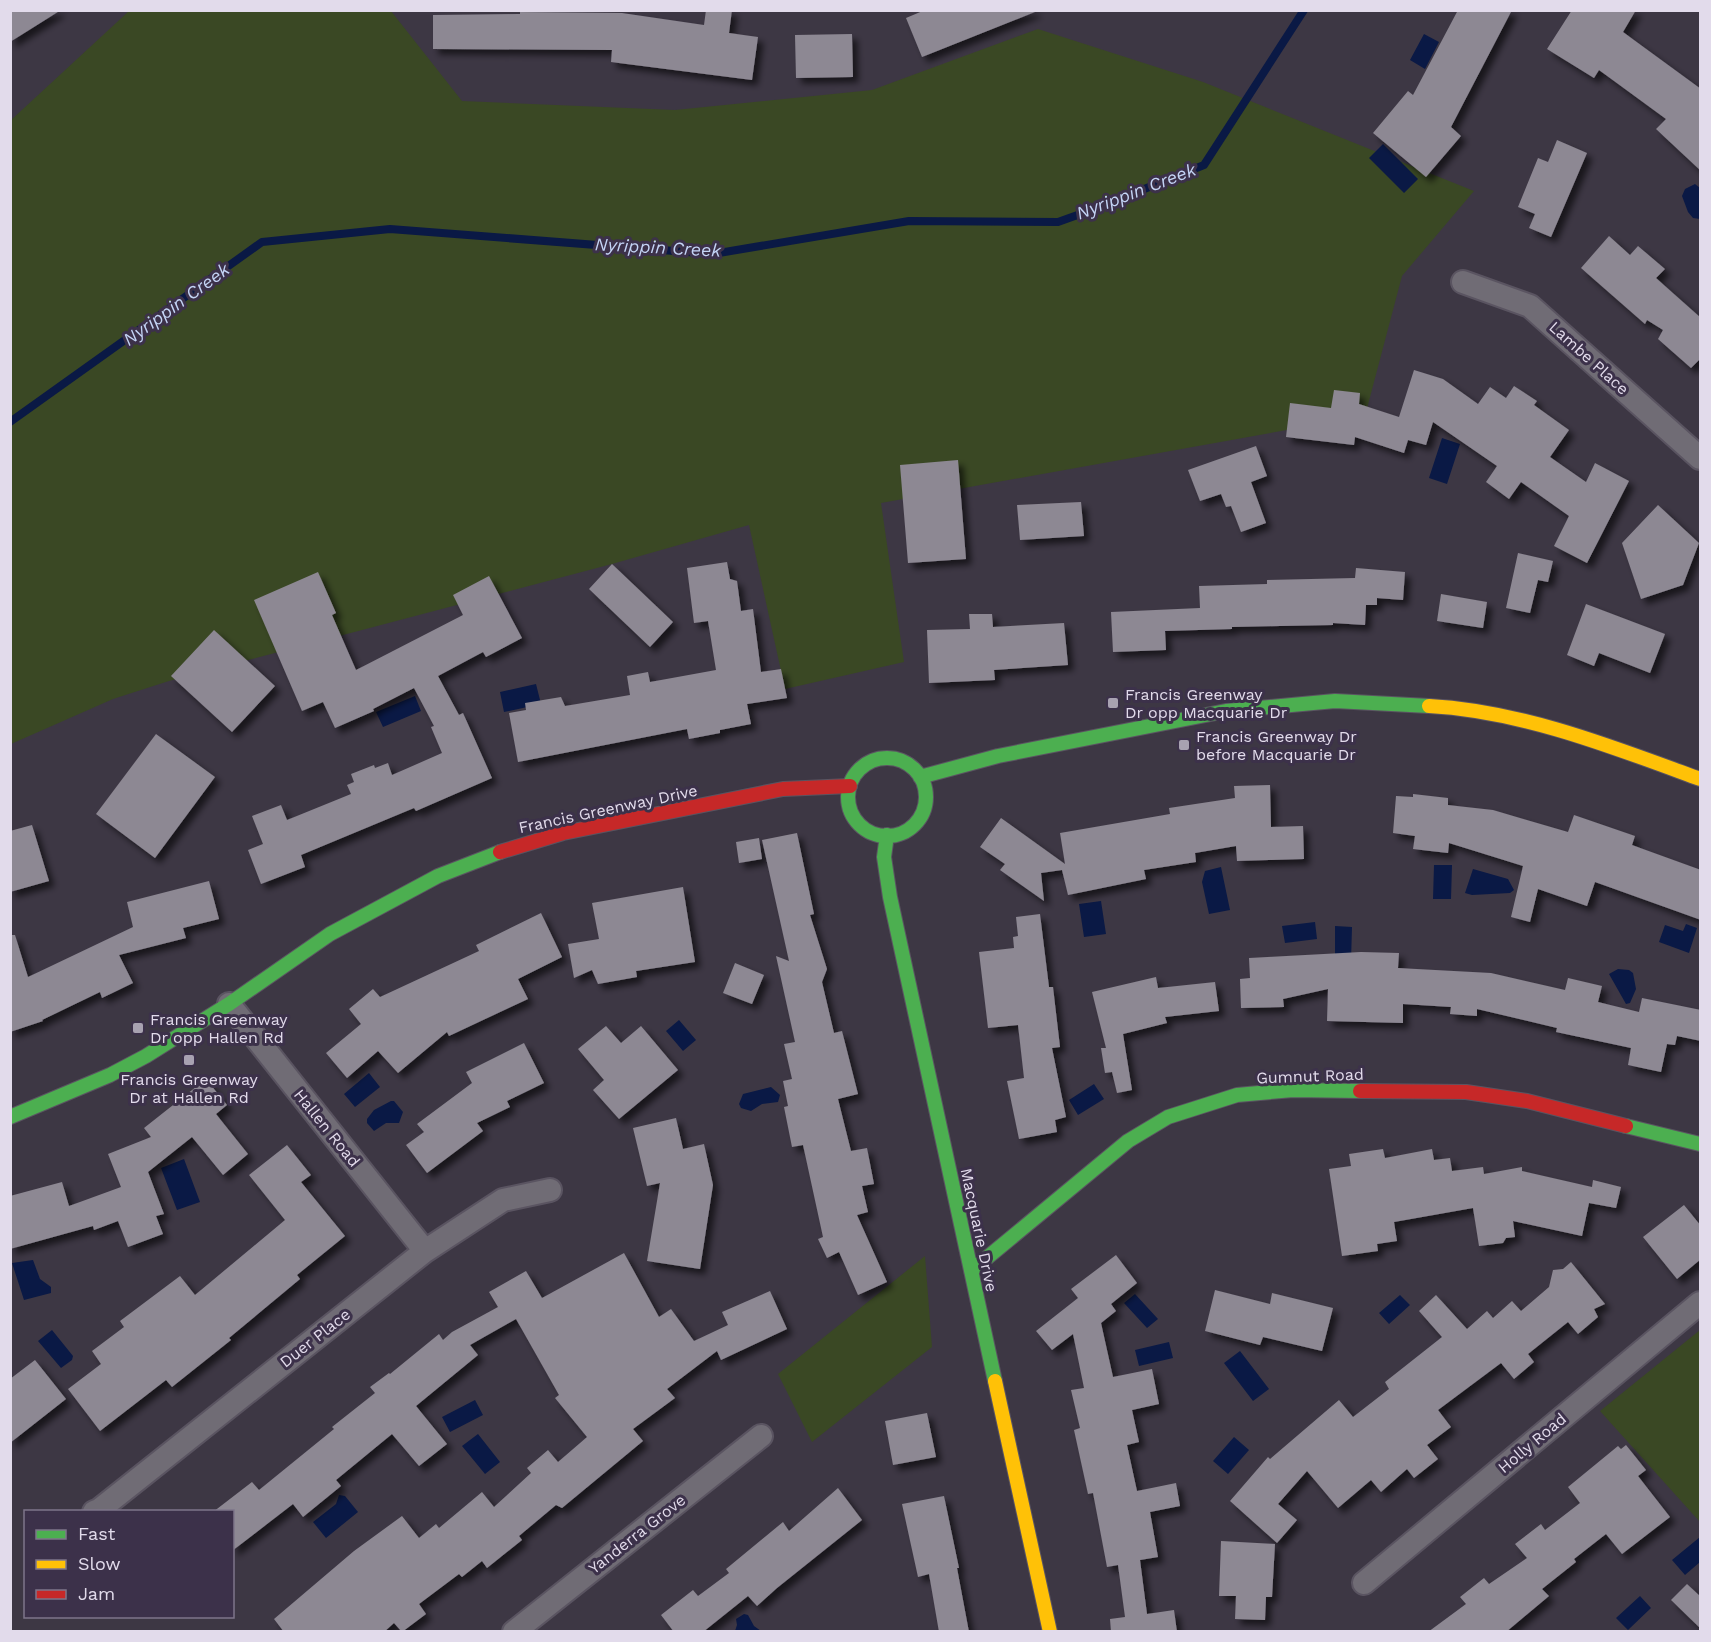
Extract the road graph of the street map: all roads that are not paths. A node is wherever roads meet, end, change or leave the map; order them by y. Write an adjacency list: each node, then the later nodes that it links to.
1 (1463, 282): 2 (street, Lambe Place)
2 (1701, 458)
3 (920, 777): 4 (main road); 5 (main road); 6 (main road)
4 (1701, 779)
5 (849, 786): 6 (main road); 7 (main road, Francis Greenway Drive)
6 (887, 835): 12 (main road, Macquarie Drive)
7 (229, 1004): 8 (main road, Francis Greenway Drive); 11 (street, Hallen Road)
8 (10, 1117)
9 (1701, 1144): 12 (main road, Gumnut Road)
10 (550, 1190): 11 (street, Duer Place)
11 (425, 1251): 15 (street, Duer Place)
12 (971, 1271): 18 (main road, Macquarie Drive)
13 (1701, 1303): 16 (street, Holly Road)
14 (761, 1436): 17 (street, Yanderra Grove)
15 (99, 1510)
16 (1364, 1583)
17 (514, 1632)
18 (1050, 1632)

